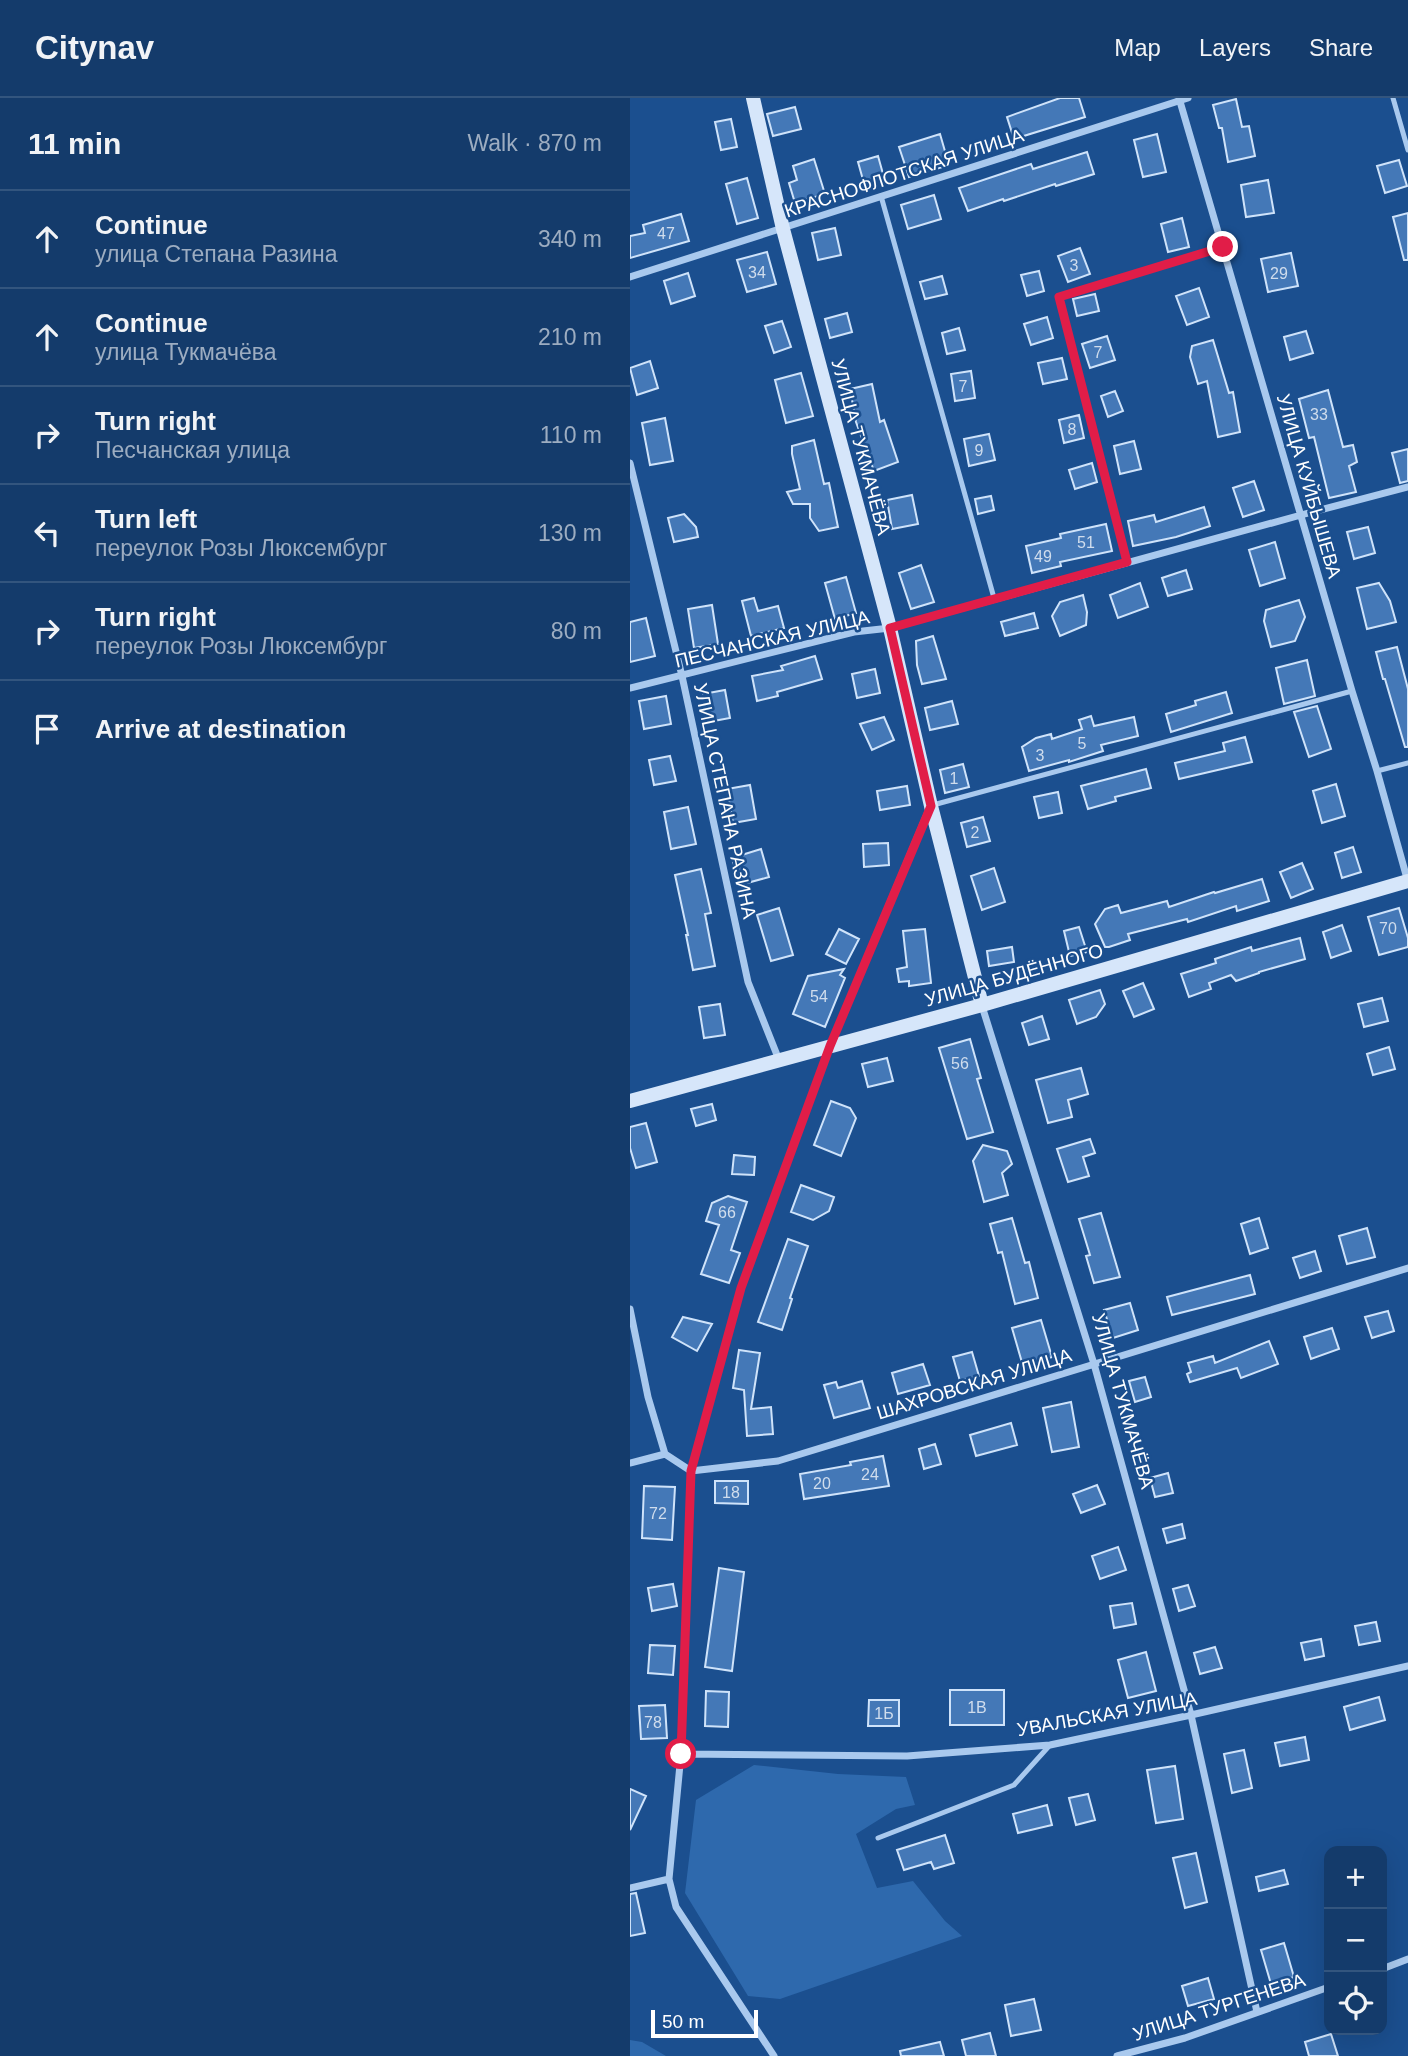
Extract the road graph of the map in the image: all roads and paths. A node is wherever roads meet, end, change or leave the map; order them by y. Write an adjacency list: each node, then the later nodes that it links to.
1 (753, 98): 7 (street, УЛИЦА ТУКМАЧЁВА)
2 (1188, 98): 4 (street, КРАСНОФЛОТСКАЯ УЛИЦА)
3 (1393, 98): 5 (lane)
4 (1179, 99): 6 (street, КРАСНОФЛОТСКАЯ УЛИЦА); 8 (street, УЛИЦА КУЙБЫШЕВА)
5 (1408, 150)
6 (881, 197): 7 (street, КРАСНОФЛОТСКАЯ УЛИЦА); 14 (lane)
7 (783, 229): 9 (street, КРАСНОФЛОТСКАЯ УЛИЦА); 15 (street, УЛИЦА ТУКМАЧЁВА)
8 (1223, 247): 12 (street, УЛИЦА КУЙБЫШЕВА); 13 (street)
9 (630, 277)
10 (630, 463): 16 (street, УЛИЦА СТЕПАНА РАЗИНА)
11 (1408, 487): 12 (street, ПЕСЧАНСКАЯ УЛИЦА)
12 (1301, 515): 13 (street, ПЕСЧАНСКАЯ УЛИЦА); 18 (street, УЛИЦА КУЙБЫШЕВА)
13 (1127, 562): 14 (street, ПЕСЧАНСКАЯ УЛИЦА)
14 (994, 598): 15 (street, ПЕСЧАНСКАЯ УЛИЦА)
15 (890, 628): 16 (street, ПЕСЧАНСКАЯ УЛИЦА); 21 (street, УЛИЦА ТУКМАЧЁВА)
16 (682, 676): 17 (street, ПЕСЧАНСКАЯ УЛИЦА); 25 (street, УЛИЦА СТЕПАНА РАЗИНА)
17 (630, 688)
18 (1352, 691): 20 (street, УЛИЦА КУЙБЫШЕВА); 21 (lane)
19 (1408, 762): 20 (lane)
20 (1377, 771): 22 (street, УЛИЦА КУЙБЫШЕВА)
21 (931, 806): 23 (street, УЛИЦА ТУКМАЧЁВА); 24 (street)
22 (1408, 881): 23 (street, УЛИЦА БУДЁННОГО)
23 (982, 1005): 24 (street, УЛИЦА БУДЁННОГО); 29 (street, УЛИЦА ТУКМАЧЁВА)
24 (830, 1046): 25 (street, УЛИЦА БУДЁННОГО); 32 (street)
25 (779, 1060): 26 (street, УЛИЦА БУДЁННОГО)
26 (630, 1101)
27 (1408, 1268): 29 (street, ШАХРОВСКАЯ УЛИЦА)
28 (630, 1309): 30 (street)
29 (1094, 1364): 32 (street, ШАХРОВСКАЯ УЛИЦА); 34 (street, УЛИЦА ТУКМАЧЁВА)
30 (665, 1454): 31 (street); 32 (street)
31 (630, 1463)
32 (691, 1471): 36 (street)
33 (1408, 1666): 34 (street, УВАЛЬСКАЯ УЛИЦА)
34 (1191, 1716): 35 (street, УВАЛЬСКАЯ УЛИЦА); 43 (street, УЛИЦА ТУКМАЧЁВА)
35 (1050, 1745): 36 (street, УВАЛЬСКАЯ УЛИЦА); 37 (lane)
36 (681, 1754): 38 (street)
37 (878, 1838)
38 (669, 1879): 39 (street); 44 (street)
39 (630, 1888)
40 (1408, 1959): 41 (street)
41 (1387, 1967)
42 (1324, 1989): 43 (street, УЛИЦА ТУРГЕНЕВА)
43 (1258, 2012): 45 (street, УЛИЦА ТУРГЕНЕВА)
44 (774, 2056)
45 (1117, 2056)

